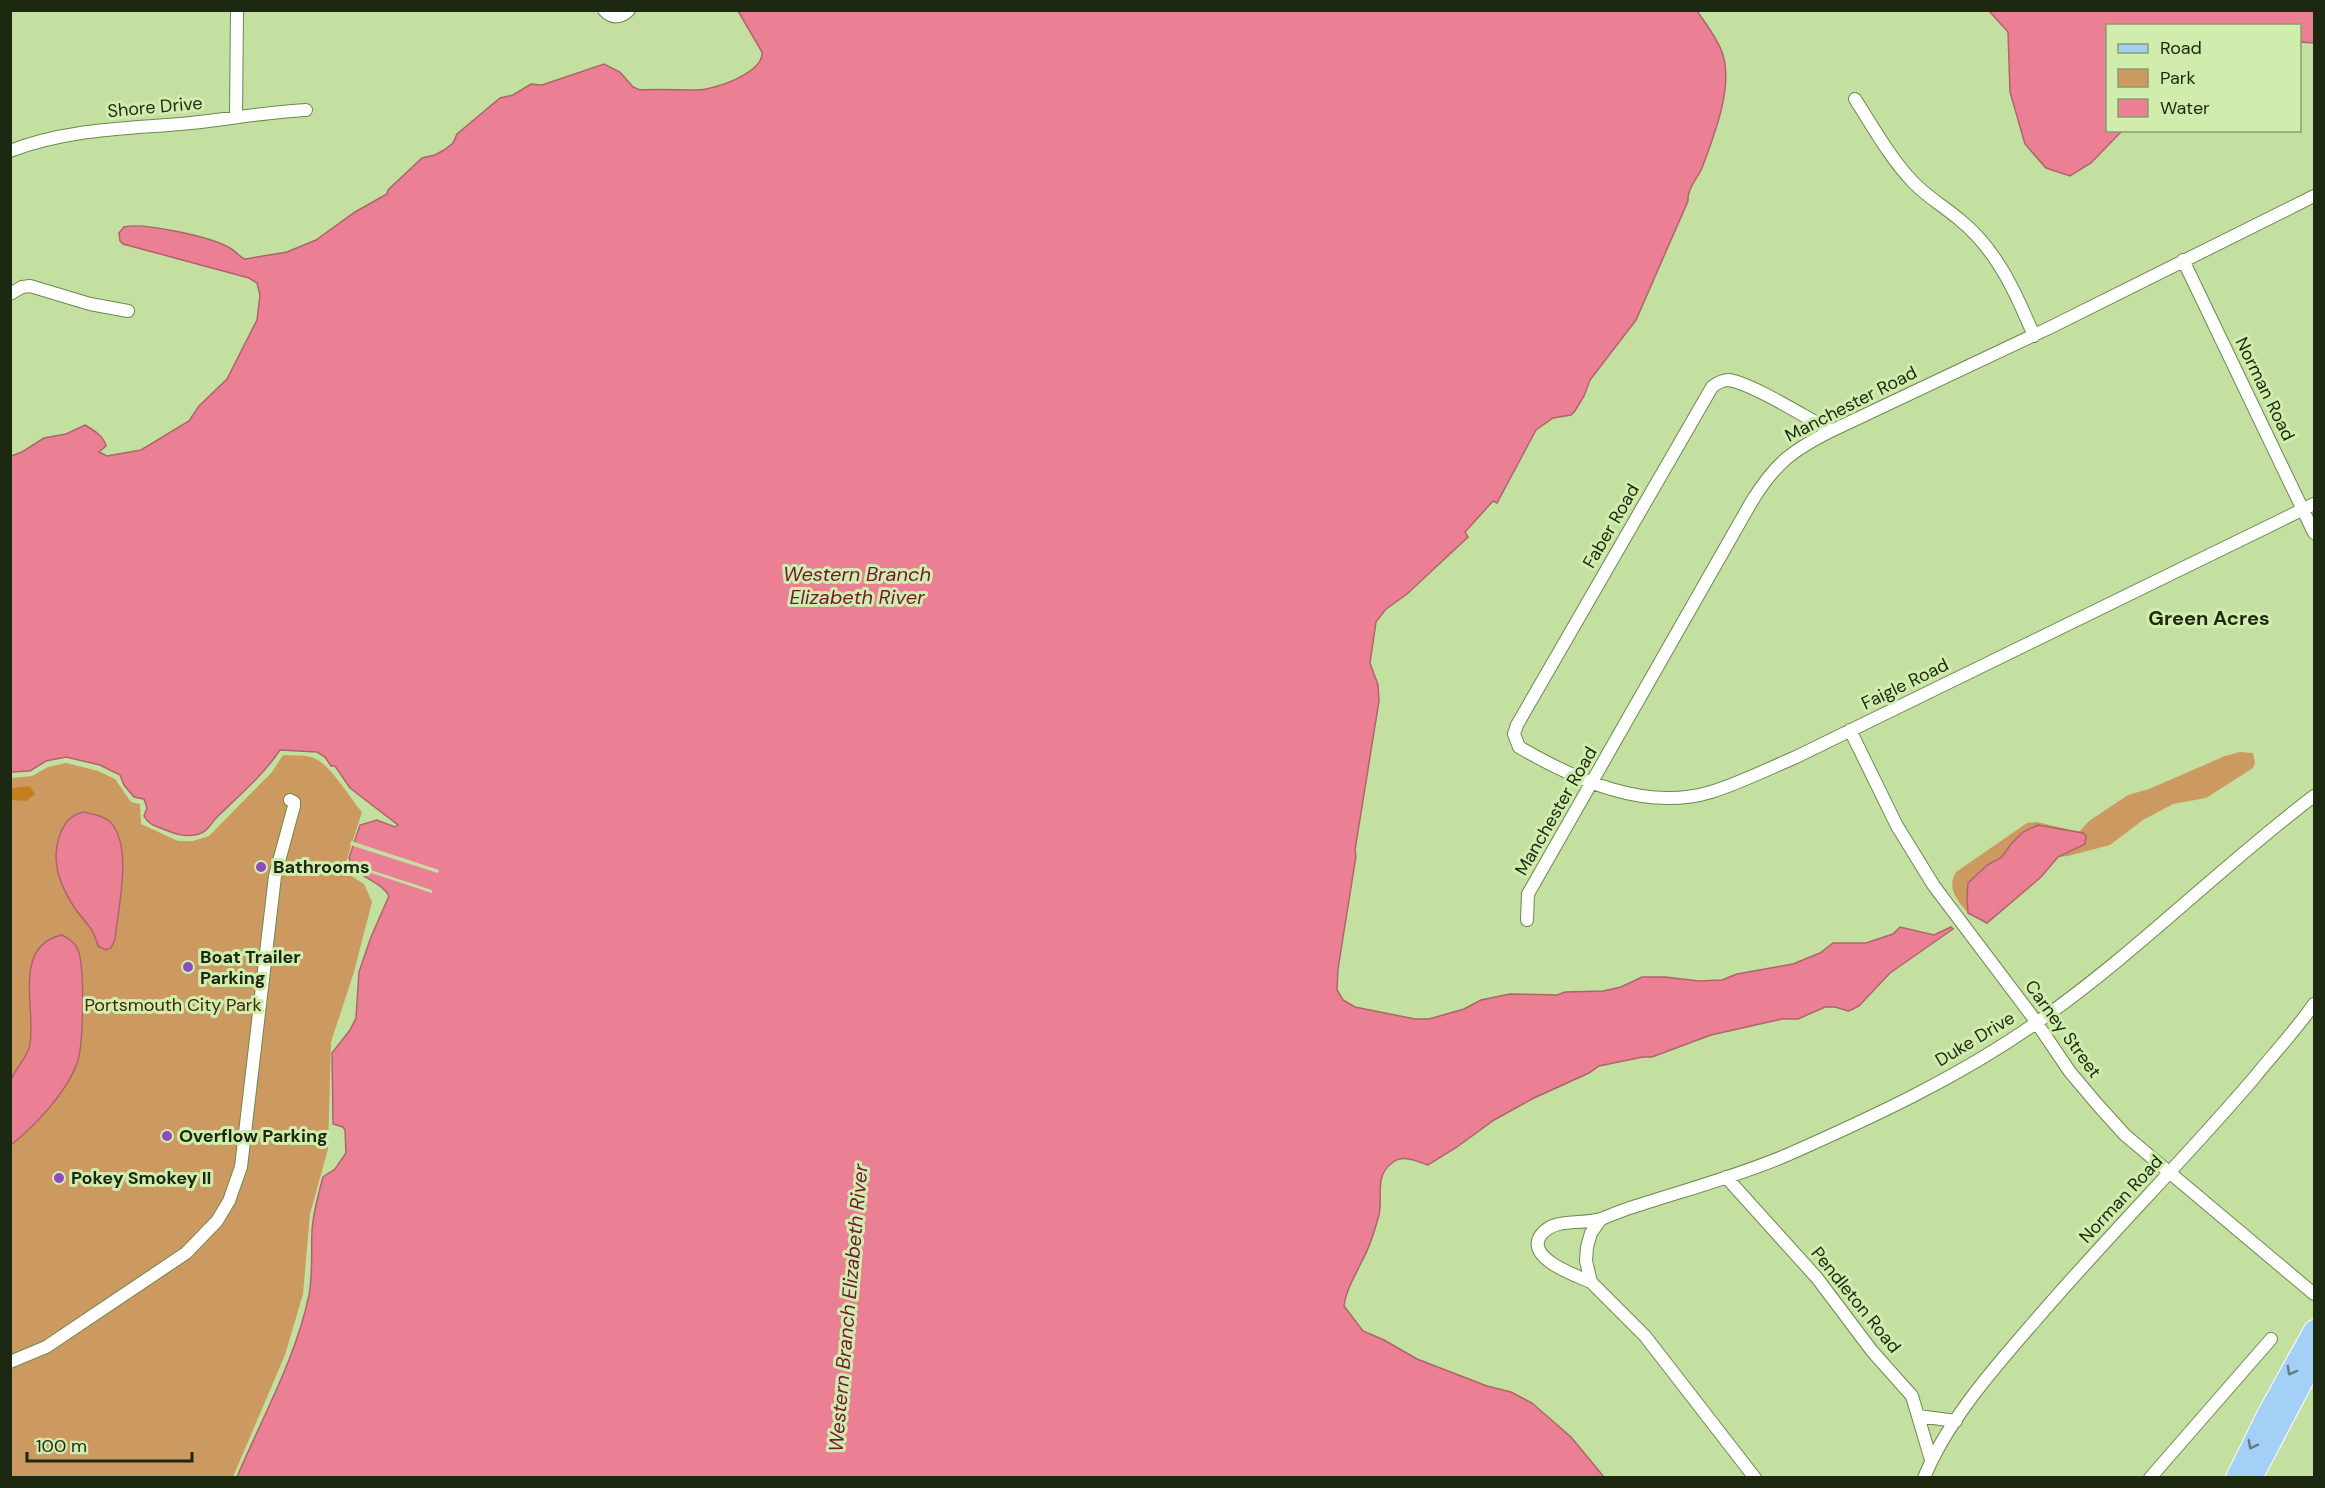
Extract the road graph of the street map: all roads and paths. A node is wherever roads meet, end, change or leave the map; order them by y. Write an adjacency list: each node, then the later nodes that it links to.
1 (237, 10): 6 (street)
2 (604, 10): 3 (street)
3 (629, 10)
4 (1855, 99): 12 (street)
5 (306, 110): 6 (street, Shore Drive)
6 (236, 117): 7 (street, Shore Drive)
7 (10, 151)
8 (2314, 196): 9 (street, Manchester Road)
9 (2183, 260): 12 (street, Manchester Road); 14 (street, Norman Road)
10 (10, 294): 11 (street)
11 (128, 311)
12 (2034, 336): 13 (street, Manchester Road)
13 (1830, 431): 16 (street, Faber Road); 18 (street, Manchester Road)
14 (2309, 507): 15 (street, Norman Road); 17 (street, Faigle Road)
15 (2314, 533)
16 (1517, 725): 18 (street, Faigle Road)
17 (1850, 730): 18 (street, Faigle Road); 23 (street, Carney Street)
18 (1591, 782): 21 (street, Manchester Road)
19 (2314, 796): 23 (street, Duke Drive)
20 (290, 800): 32 (street)
21 (1527, 920)
22 (2314, 1004): 24 (street, Norman Road)
23 (2036, 1023): 24 (street, Carney Street); 25 (street, Duke Drive)
24 (2169, 1173): 28 (street, Carney Street); 34 (street, Norman Road)
25 (1726, 1177): 26 (street, Duke Drive); 33 (street, Pendleton Road)
26 (1601, 1219): 27 (street); 27 (street, Duke Drive)
27 (1592, 1282): 36 (street, Duke Drive)
28 (2314, 1294)
29 (2314, 1330): 39 (main road, one-way to 39)
30 (2271, 1339): 38 (street)
31 (2314, 1360): 40 (main road)
32 (10, 1362)
33 (1918, 1416): 34 (street); 35 (street, Pendleton Road)
34 (1956, 1421): 35 (street, Norman Road)
35 (1931, 1460): 37 (street, Norman Road)
36 (1755, 1478)
37 (1924, 1478)
38 (2150, 1478)
39 (2235, 1478)
40 (2252, 1478)

